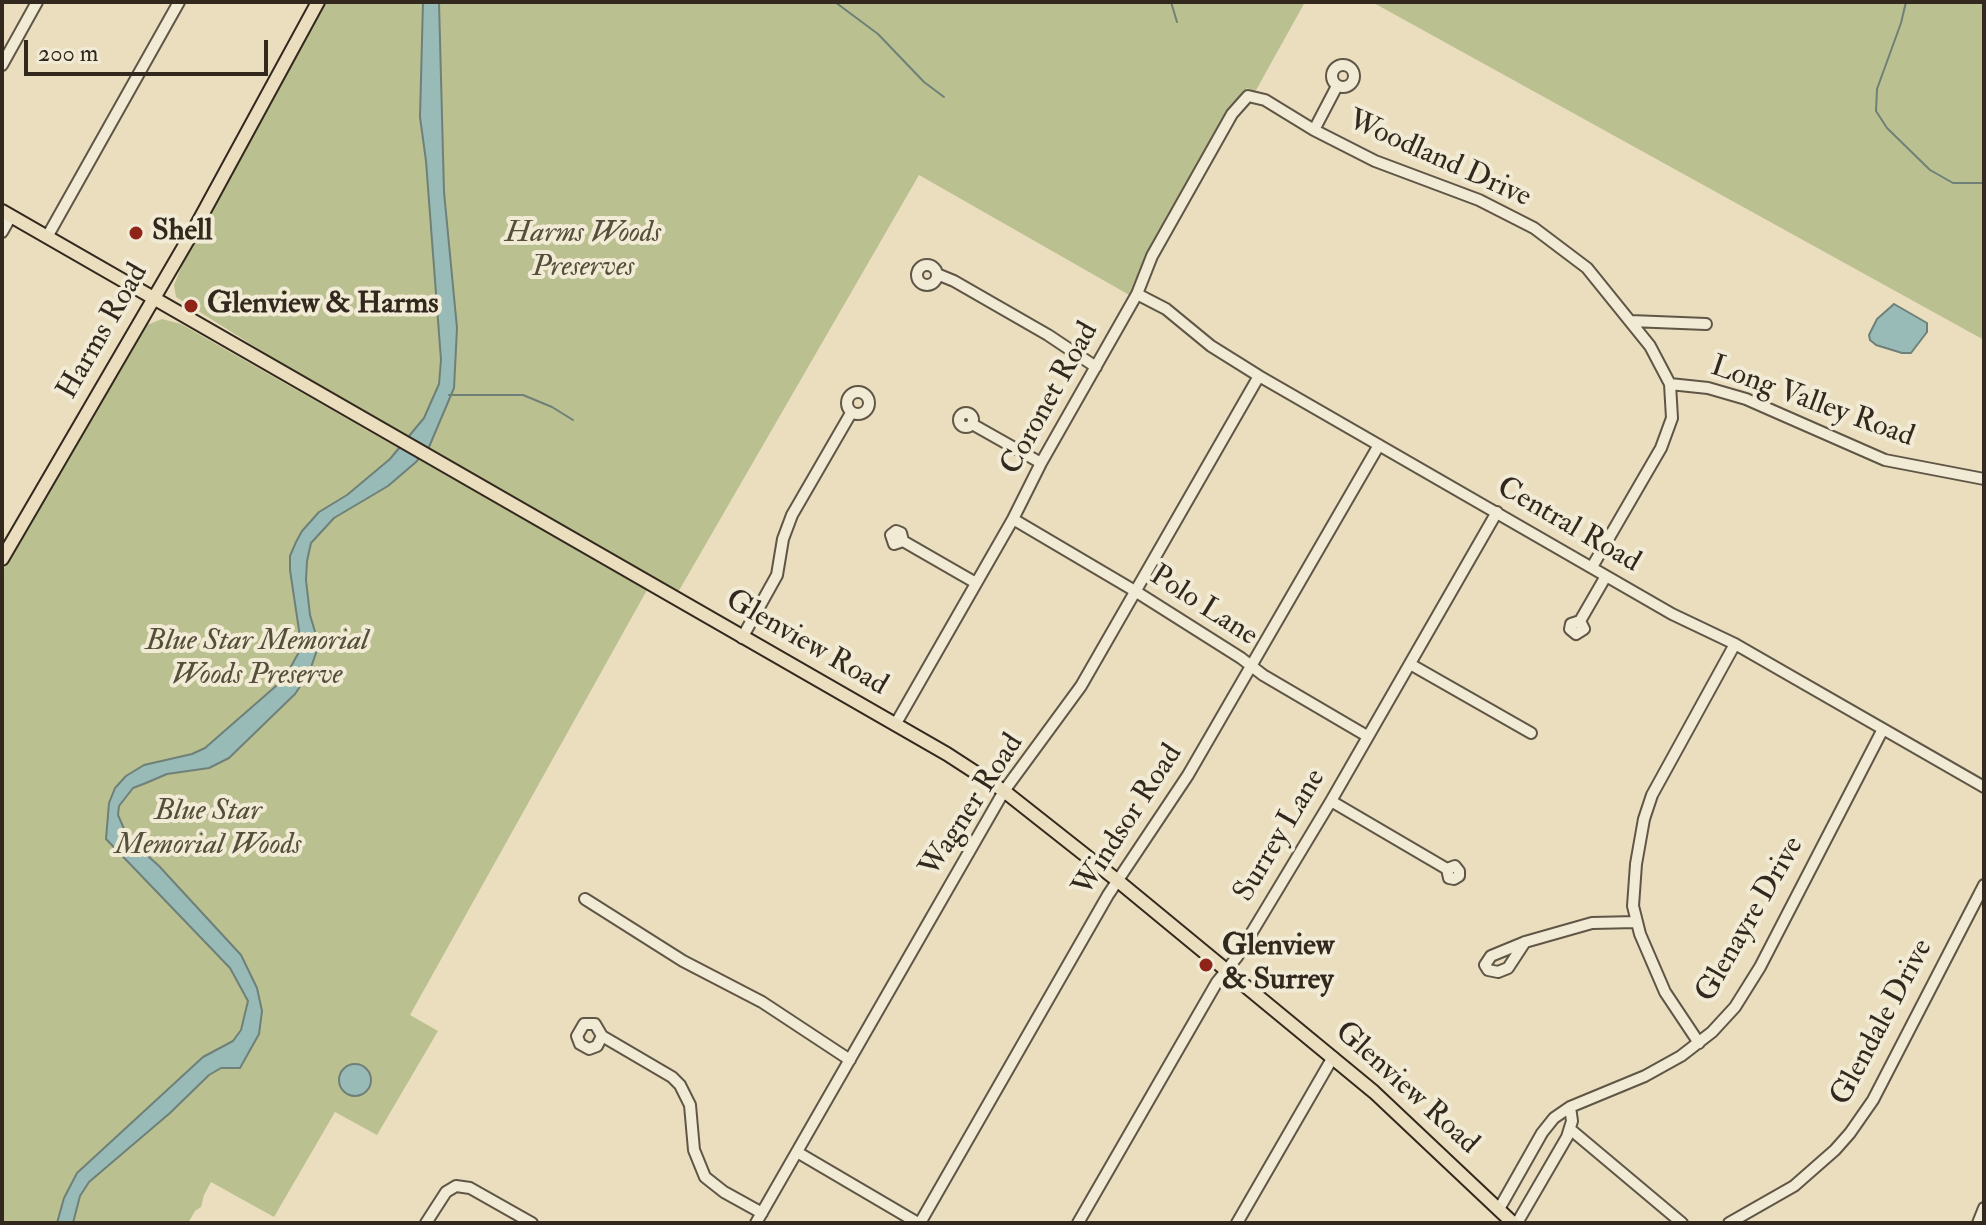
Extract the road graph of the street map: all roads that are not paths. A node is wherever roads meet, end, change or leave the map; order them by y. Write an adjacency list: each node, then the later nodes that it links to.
1 (37, 2): 4 (street)
2 (179, 2): 10 (street)
3 (318, 2): 13 (main road, Harms Road)
4 (2, 65)
5 (1337, 86): 7 (street)
6 (1248, 96): 7 (street, Woodland Drive); 12 (street, Coronet Road)
7 (1314, 130): 14 (street, Woodland Drive)
8 (6, 214): 9 (street); 10 (main road, Glenview Road)
9 (2, 232)
10 (47, 237): 13 (main road, Glenview Road)
11 (937, 274): 16 (street)
12 (1137, 294): 16 (street, Coronet Road); 17 (street, Central Road)
13 (153, 298): 27 (main road, Harms Road); 33 (main road, Glenview Road)
14 (1631, 321): 15 (street); 18 (street, Woodland Drive)
15 (1706, 324)
16 (1096, 367): 22 (street, Coronet Road)
17 (1259, 376): 21 (street, Central Road); 31 (street, Wagner Road)
18 (1670, 384): 23 (street, Long Valley Road); 28 (street, Woodland Drive)
19 (851, 413): 33 (street)
20 (972, 424): 22 (street)
21 (1379, 445): 24 (street, Central Road); 36 (street, Windsor Road)
22 (1041, 463): 25 (street, Coronet Road)
23 (1984, 479)
24 (1497, 512): 28 (street, Central Road); 35 (street, Surrey Lane)
25 (1013, 519): 30 (street, Coronet Road); 31 (street, Polo Lane)
26 (903, 541): 30 (street)
27 (2, 559)
28 (1592, 567): 29 (street, Central Road)
29 (1606, 576): 32 (street); 34 (street, Central Road)
30 (976, 583): 37 (street, Coronet Road)
31 (1135, 591): 36 (street, Polo Lane); 42 (street, Wagner Road)
32 (1580, 621)
33 (742, 638): 37 (main road, Glenview Road)
34 (1735, 644): 38 (street, Central Road); 48 (street)
35 (1410, 664): 39 (street); 40 (street, Surrey Lane)
36 (1251, 666): 40 (street, Polo Lane); 45 (street, Windsor Road)
37 (895, 725): 42 (main road, Glenview Road)
38 (1883, 729): 41 (street, Central Road); 52 (street, Glenayre Drive)
39 (1531, 733)
40 (1367, 736): 43 (street, Surrey Lane)
41 (1984, 787)
42 (1004, 791): 45 (main road, Glenview Road); 54 (street, Wagner Road)
43 (1331, 801): 44 (street); 50 (street, Surrey Lane)
44 (1447, 869)
45 (1118, 881): 50 (main road, Glenview Road); 64 (street, Windsor Road)
46 (1984, 885): 69 (street, Glendale Drive)
47 (585, 899): 54 (street)
48 (1636, 922): 49 (street); 52 (street)
49 (1525, 942)
50 (1227, 970): 53 (main road, Glenview Road); 65 (street, Surrey Lane)
51 (602, 1036): 60 (street)
52 (1699, 1043): 55 (street, Glenayre Drive)
53 (1333, 1057): 59 (main road, Glenview Road); 66 (street)
54 (850, 1060): 57 (street, Wagner Road)
55 (1570, 1107): 56 (street); 59 (street, Glenayre Drive)
56 (1570, 1129): 67 (street); 68 (street)
57 (797, 1152): 60 (street, Wagner Road); 64 (street)
58 (1984, 1208): 70 (street)
59 (1499, 1209): 67 (main road, Glenview Road)
60 (762, 1213): 63 (street, Wagner Road)
61 (426, 1223): 62 (street)
62 (532, 1223)
63 (756, 1223)
64 (919, 1223)
65 (1078, 1223)
66 (1237, 1223)
67 (1515, 1223)
68 (1682, 1223)
69 (1729, 1223)
70 (1978, 1223)

